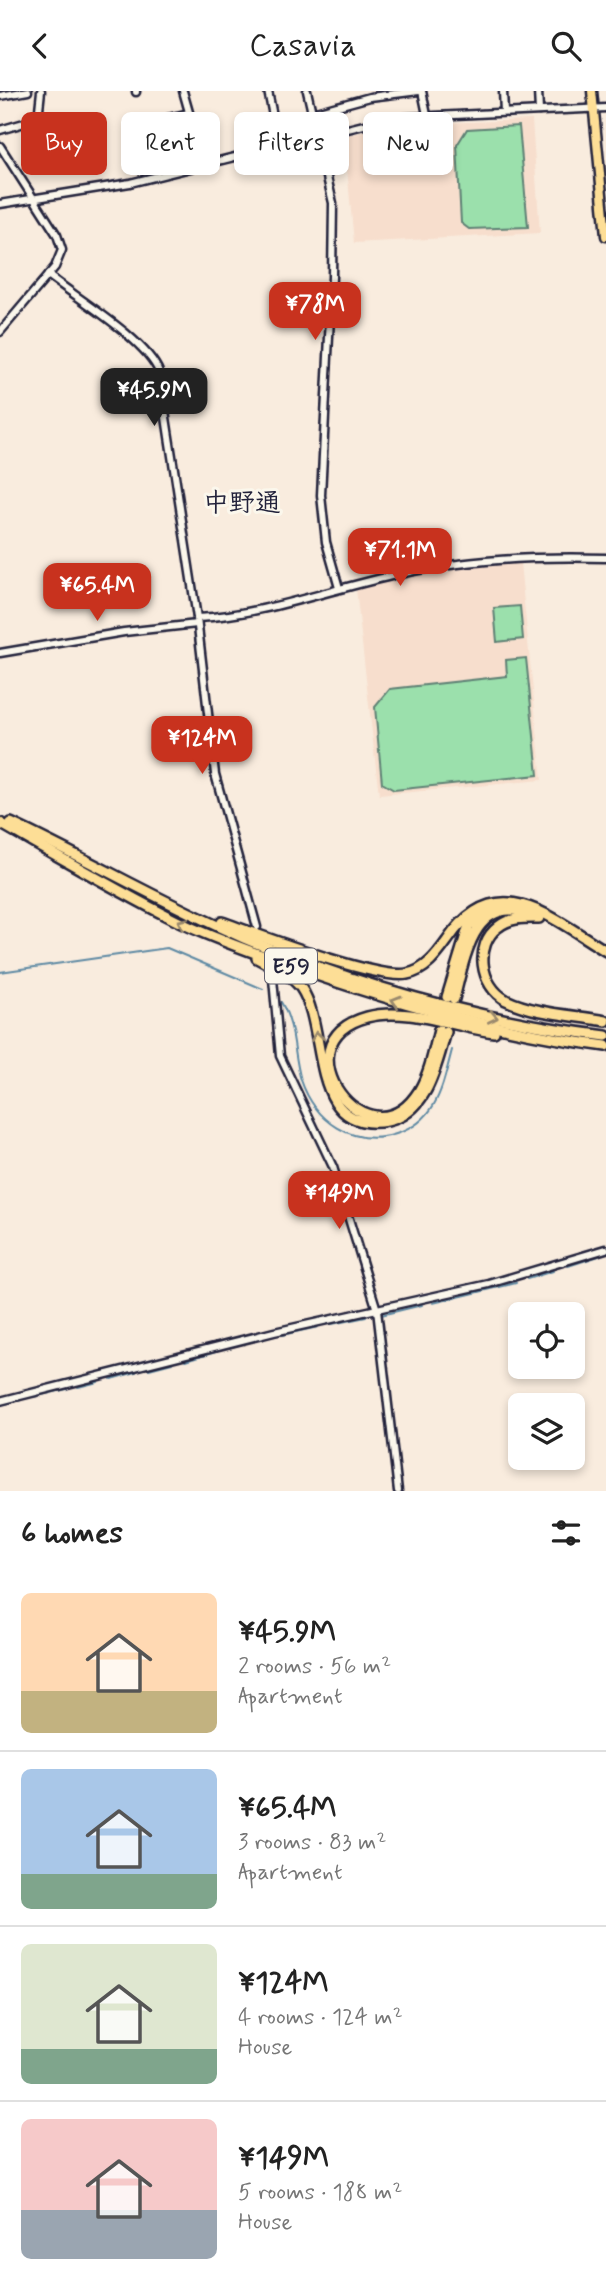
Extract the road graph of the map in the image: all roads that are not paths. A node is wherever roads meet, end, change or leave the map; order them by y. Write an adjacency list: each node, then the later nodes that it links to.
1 (28, 91): 10 (street)
2 (41, 91): 21 (street)
3 (183, 91): 14 (street)
4 (268, 91): 15 (street)
5 (307, 91): 16 (street)
6 (420, 91): 17 (street); 18 (street)
7 (503, 91): 19 (street)
8 (538, 91): 13 (street)
9 (592, 91): 11 (main road)
10 (0, 96)
11 (594, 107): 12 (street); 13 (street); 23 (main road)
12 (606, 108)
13 (539, 111): 19 (street)
14 (189, 112)
15 (272, 112)
16 (312, 112)
17 (316, 112)
18 (426, 112)
19 (504, 112): 20 (street)
20 (453, 114)
21 (0, 129)
22 (0, 146): 24 (street)
23 (602, 147): 29 (main road)
24 (3, 158): 27 (street)
25 (163, 175): 27 (street)
26 (326, 175): 34 (street)
27 (33, 199): 28 (street); 31 (street)
28 (0, 204)
29 (605, 213): 30 (main road)
30 (606, 236)
31 (48, 275): 32 (street); 35 (street)
32 (0, 332)
33 (606, 558): 34 (street)
34 (339, 588): 35 (street)
35 (197, 621): 36 (street); 41 (street)
36 (0, 653)
37 (0, 820): 38 (highway, E59); 42 (highway, E59, one-way to 37)
38 (152, 895): 39 (highway); 47 (highway, E59, one-way to 47)
39 (516, 902): 40 (highway); 43 (highway)
40 (539, 918): 44 (highway); 46 (highway)
41 (257, 927)
42 (239, 947): 48 (highway, E59, one-way to 42); 48 (highway, one-way to 42)
43 (606, 951)
44 (606, 958)
45 (273, 979): 51 (street)
46 (606, 1021)
47 (606, 1036)
48 (583, 1043): 49 (highway, E59)
49 (606, 1046)
50 (606, 1249): 51 (street)
51 (377, 1310): 52 (street); 53 (street)
52 (0, 1401)
53 (398, 1491)

